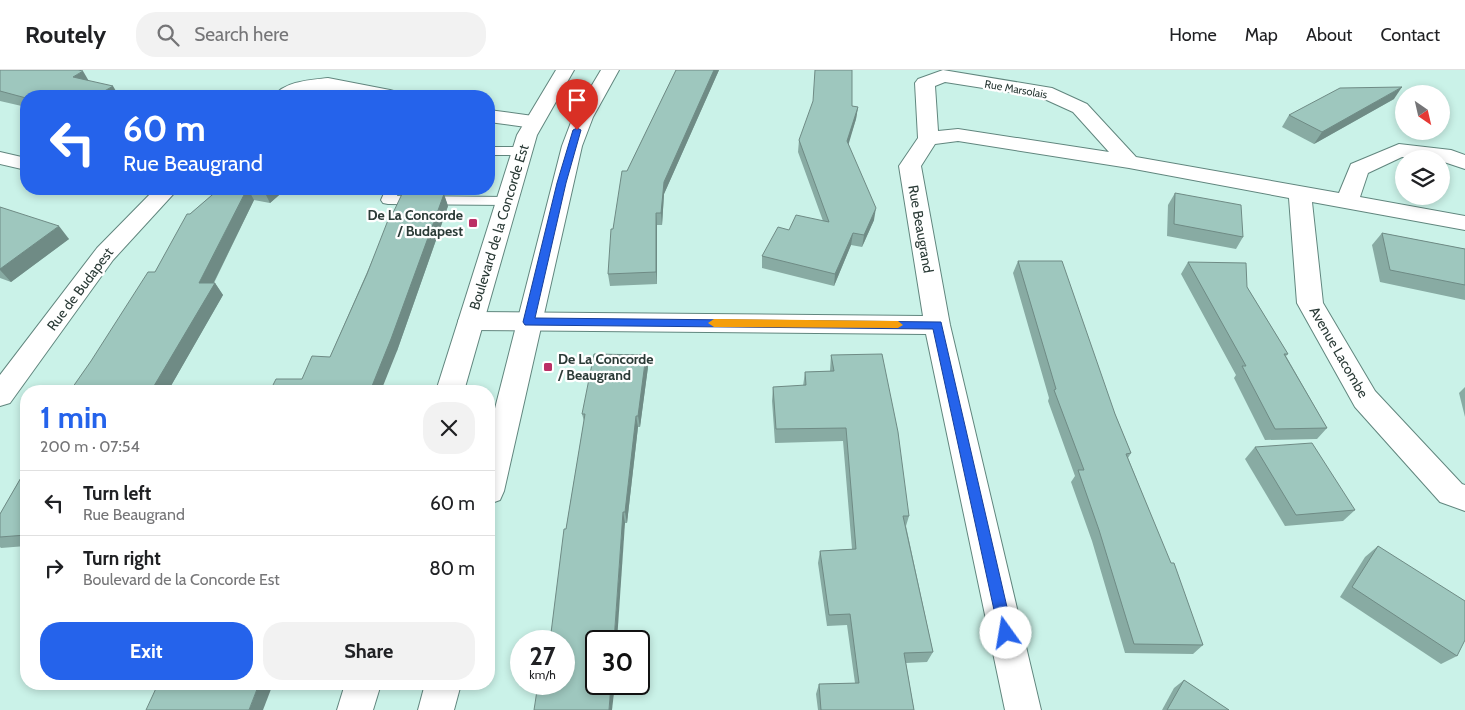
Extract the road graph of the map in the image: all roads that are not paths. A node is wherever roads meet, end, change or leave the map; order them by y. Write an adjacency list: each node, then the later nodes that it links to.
1 (564, 70): 6 (street, Boulevard de la Concorde Est)
2 (610, 70): 21 (street)
3 (297, 90): 4 (street)
4 (359, 90)
5 (495, 117): 6 (street)
6 (533, 122): 9 (street, Boulevard de la Concorde Est)
7 (928, 138): 11 (street); 11 (street, Rue Marsolais); 22 (street, Rue Beaugrand)
8 (495, 151): 9 (lane)
9 (522, 151): 17 (street, Boulevard de la Concorde Est)
10 (0, 158): 12 (street)
11 (1129, 162): 14 (street)
12 (20, 163)
13 (1465, 163): 18 (street)
14 (1300, 193): 18 (street); 26 (street, Avenue Lacombe)
15 (153, 195): 24 (street, Rue de Budapest)
16 (390, 195): 17 (lane)
17 (507, 201): 20 (street, Boulevard de la Concorde Est)
18 (1348, 202): 19 (street)
19 (1465, 223)
20 (471, 321): 21 (street); 23 (street, Boulevard de la Concorde Est)
21 (529, 322): 22 (street); 25 (street)
22 (937, 325): 31 (street, Rue Beaugrand)
23 (452, 385)
24 (0, 395)
25 (495, 466)
26 (1465, 498)
27 (361, 690): 29 (street)
28 (441, 690): 30 (street)
29 (355, 710)
30 (436, 710)
31 (1024, 710)

